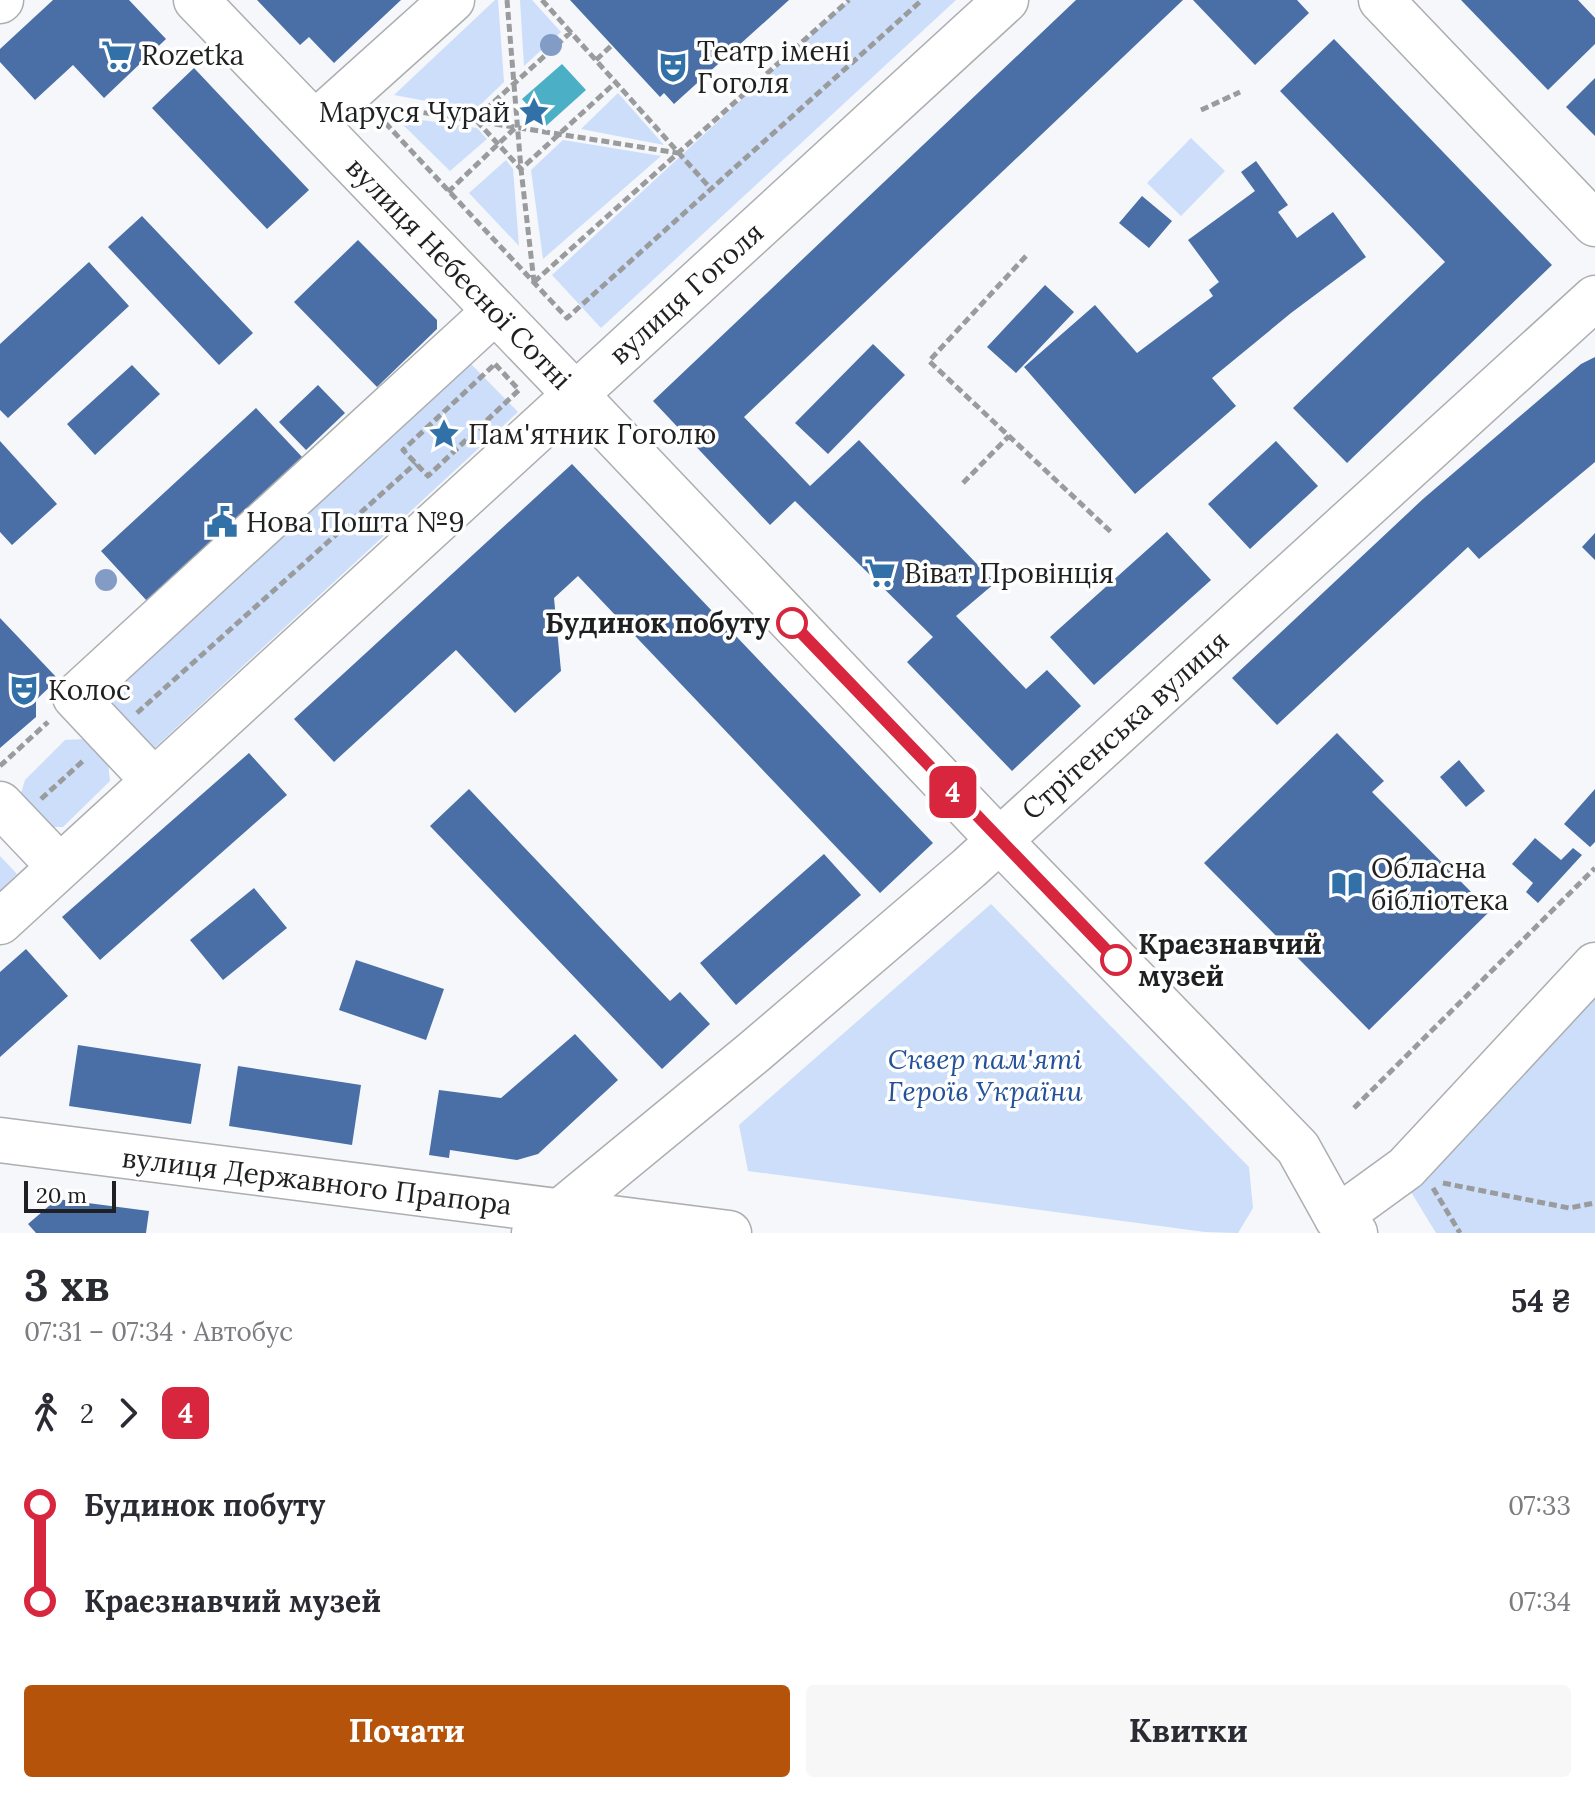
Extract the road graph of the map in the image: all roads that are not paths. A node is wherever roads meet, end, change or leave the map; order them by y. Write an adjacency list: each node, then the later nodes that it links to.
1 (196, 0): 5 (street, вулиця Небесної Сотні)
2 (452, 0): 5 (street)
3 (1006, 0): 9 (street, вулиця Гоголя)
4 (1381, 0): 6 (street)
5 (315, 123): 8 (street, вулиця Небесної Сотні)
6 (1595, 224)
7 (1595, 298): 12 (street, Стрітенська вулиця)
8 (494, 312): 9 (street, вулиця Небесної Сотні); 10 (street)
9 (576, 395): 10 (street, вулиця Гоголя); 12 (street, вулиця Небесної Сотні)
10 (154, 781): 13 (street, вулиця Гоголя)
11 (8, 812): 13 (street)
12 (998, 839): 17 (street, Стрітенська вулиця); 18 (street, вулиця Небесної Сотні)
13 (60, 867): 14 (street, вулиця Гоголя)
14 (0, 922)
15 (1595, 965): 18 (street)
16 (0, 1140): 17 (street, вулиця Державного Прапора)
17 (546, 1222): 19 (street, вулиця Державного Прапора)
18 (1343, 1228)
19 (729, 1233)

